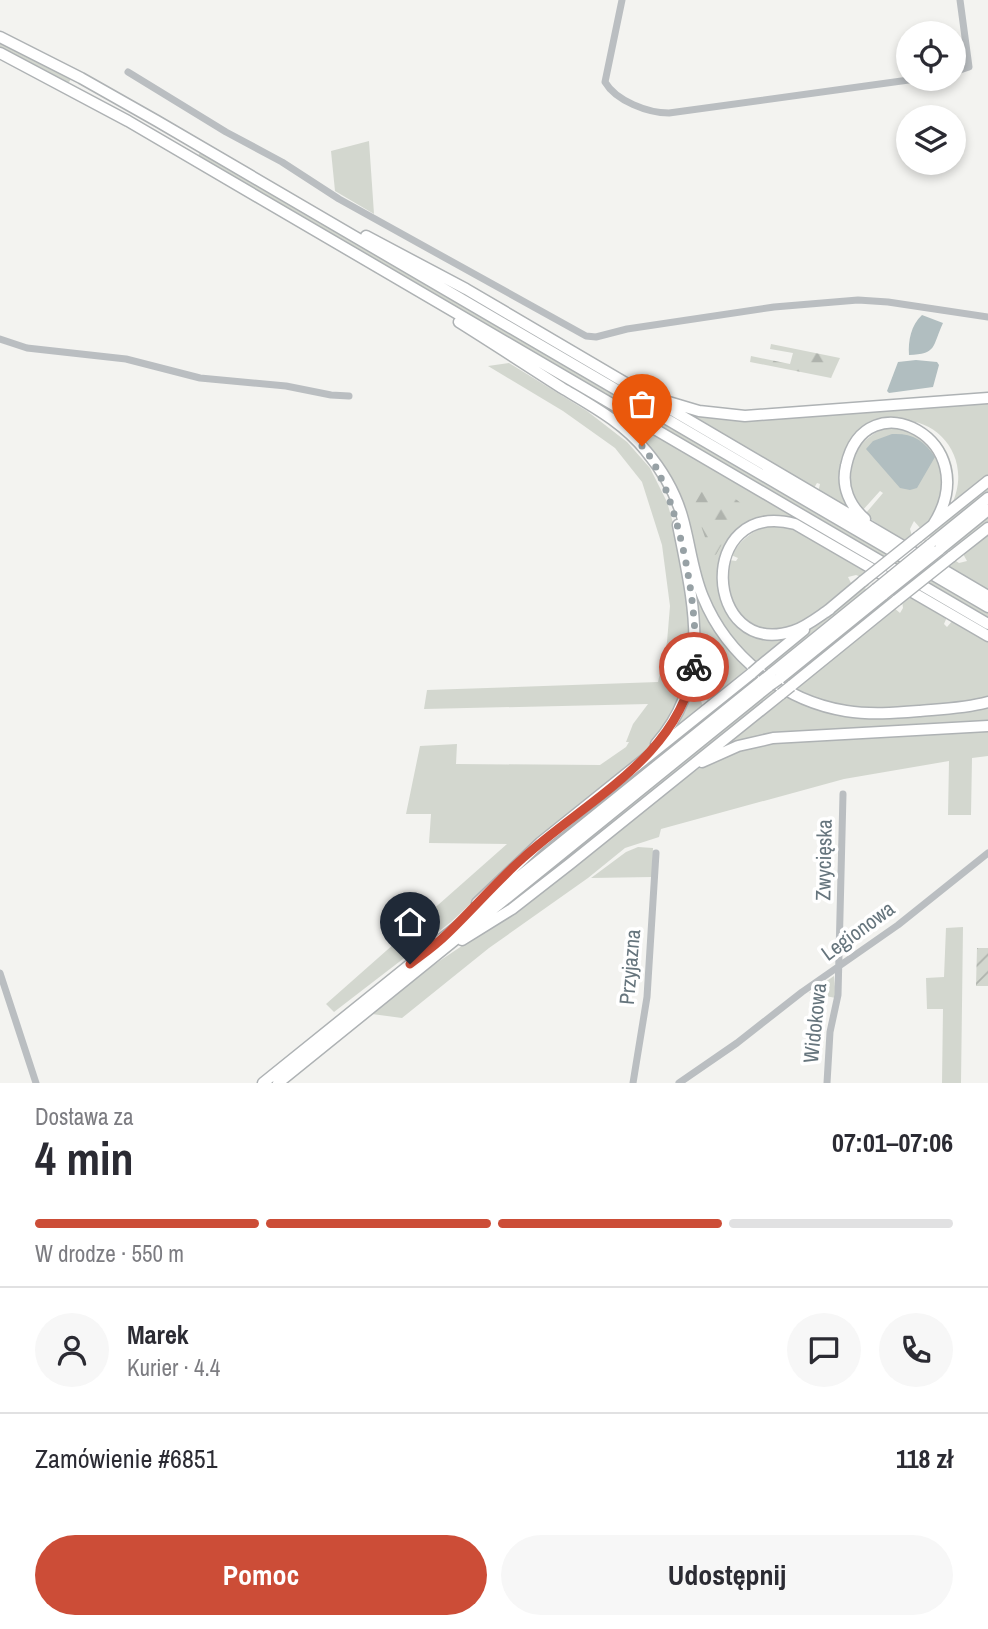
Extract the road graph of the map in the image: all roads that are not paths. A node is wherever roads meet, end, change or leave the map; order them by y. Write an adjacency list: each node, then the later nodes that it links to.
1 (622, 0): 9 (street)
2 (960, 0): 3 (street)
3 (963, 21)
4 (0, 37): 10 (highway)
5 (966, 45): 7 (street)
6 (0, 53): 11 (highway)
7 (966, 68)
8 (128, 72): 12 (street)
9 (896, 82)
10 (309, 209): 14 (highway); 26 (highway)
11 (396, 278): 17 (highway); 28 (highway)
12 (988, 317)
13 (0, 339): 15 (street)
14 (628, 384): 16 (highway); 23 (highway)
15 (349, 396)
16 (988, 398)
17 (648, 453): 31 (highway); 33 (highway)
18 (988, 481): 21 (highway)
19 (988, 498): 24 (highway)
20 (988, 510): 24 (highway)
21 (933, 525): 23 (highway); 27 (highway, bridge)
22 (988, 528): 34 (highway, bridge)
23 (885, 536): 25 (highway)
24 (934, 547): 30 (highway, bridge)
25 (988, 596)
26 (988, 607)
27 (830, 609): 29 (highway); 33 (highway)
28 (988, 624)
29 (988, 636)
30 (765, 684): 38 (highway); 39 (highway)
31 (988, 702)
32 (988, 726): 34 (highway)
33 (632, 769): 38 (highway)
34 (673, 782): 39 (highway)
35 (843, 794): 40 (street, Zwycięska)
36 (656, 853): 45 (street, Przyjazna)
37 (988, 853): 40 (street, Legionowa)
38 (445, 936): 43 (highway)
39 (435, 956): 44 (highway)
40 (838, 968): 46 (street, Legionowa); 47 (street, Widokowa)
41 (0, 973): 42 (street)
42 (36, 1083)
43 (263, 1083)
44 (278, 1083)
45 (632, 1083)
46 (678, 1083)
47 (827, 1083)

